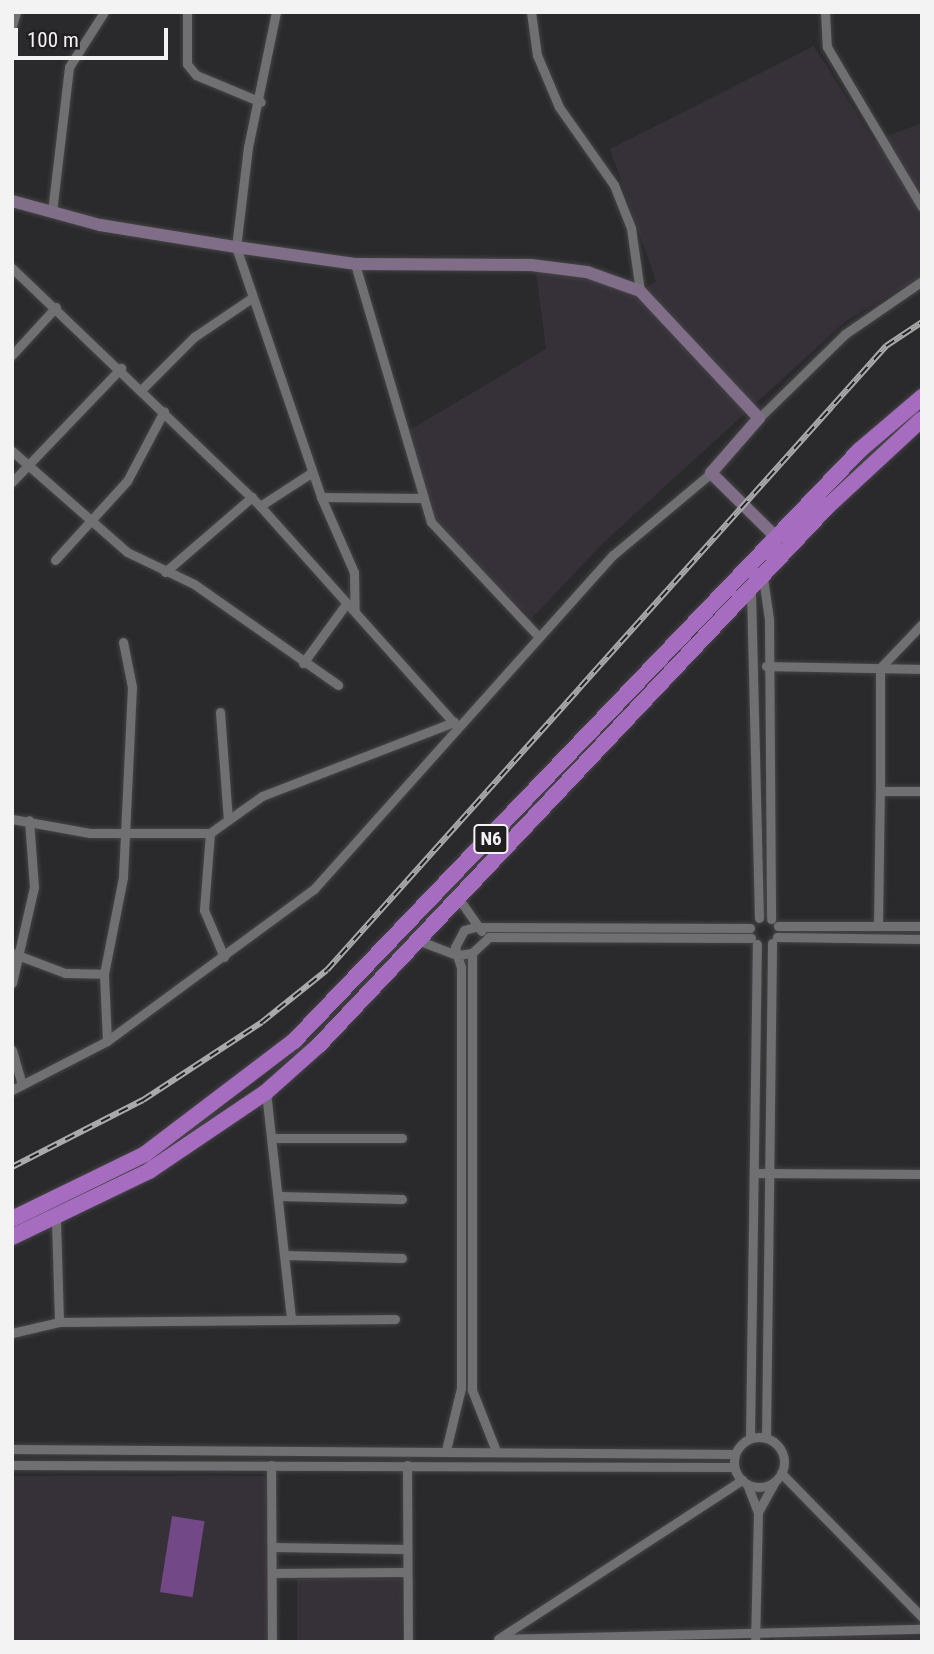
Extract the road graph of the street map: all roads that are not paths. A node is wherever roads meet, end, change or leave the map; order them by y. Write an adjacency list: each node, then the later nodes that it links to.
1 (16, 12): 7 (street)
2 (104, 12): 11 (street)
3 (187, 12): 8 (street)
4 (276, 12): 8 (street)
5 (531, 12): 16 (street)
6 (825, 12): 10 (street)
7 (12, 26)
8 (261, 102): 12 (street)
9 (12, 201): 11 (street)
10 (922, 207)
11 (52, 212): 12 (street)
12 (236, 247): 13 (street); 17 (street)
13 (355, 264): 16 (street); 33 (street)
14 (12, 268): 18 (street)
15 (922, 281): 24 (street)
16 (640, 291): 24 (street)
17 (253, 297): 21 (street); 28 (street)
18 (56, 307): 19 (street); 20 (street)
19 (12, 355)
20 (121, 368): 21 (street); 27 (street)
21 (142, 389): 23 (street)
22 (922, 397): 36 (highway, N6)
23 (164, 411): 32 (street); 35 (street)
24 (759, 418): 29 (street)
25 (922, 419): 37 (highway, N6)
26 (12, 451): 27 (street)
27 (26, 464): 30 (street); 35 (street)
28 (311, 472): 31 (street); 34 (street)
29 (711, 473): 36 (street); 44 (street)
30 (12, 482)
31 (321, 496): 33 (street); 42 (street)
32 (252, 497): 34 (street); 39 (street)
33 (421, 498): 44 (street)
34 (260, 506): 41 (street)
35 (93, 523): 38 (street); 39 (street)
36 (776, 538): 37 (street); 91 (highway, N6)
37 (789, 549): 40 (highway, N6)
38 (55, 560)
39 (165, 572): 46 (street)
40 (757, 584): 47 (street); 48 (street); 62 (highway, N6)
41 (346, 604): 42 (street); 46 (street)
42 (355, 611): 53 (street)
43 (922, 624): 49 (street)
44 (538, 636): 54 (street)
45 (123, 642): 61 (street)
46 (303, 663): 51 (street)
47 (756, 666): 48 (street); 63 (street)
48 (770, 666): 49 (street); 67 (street)
49 (880, 668): 50 (street); 55 (street)
50 (922, 669)
51 (338, 685)
52 (220, 712): 59 (street)
53 (452, 721): 54 (street); 59 (street)
54 (462, 724): 75 (street)
55 (880, 790): 56 (street); 64 (street)
56 (922, 791)
57 (12, 819): 58 (street)
58 (29, 820): 61 (street); 73 (street)
59 (228, 820): 60 (street)
60 (210, 832): 61 (street); 75 (street)
61 (124, 833): 76 (street)
62 (459, 899): 66 (street); 71 (highway, N6)
63 (759, 918): 67 (street); 68 (street)
64 (878, 926): 65 (street); 67 (street)
65 (922, 926)
66 (481, 927): 68 (street); 70 (street); 74 (street)
67 (775, 931): 68 (street); 69 (street); 87 (street)
68 (752, 937): 70 (street); 86 (street)
69 (922, 939)
70 (480, 940): 72 (street)
71 (420, 941): 74 (street); 83 (highway, N6)
72 (472, 953): 74 (street); 97 (street)
73 (17, 955): 76 (street); 77 (street)
74 (457, 955): 96 (street)
75 (224, 957): 78 (street)
76 (104, 974): 78 (street)
77 (12, 984)
78 (107, 1041): 81 (street)
79 (12, 1051): 80 (street)
80 (16, 1074): 81 (street)
81 (22, 1085): 82 (street)
82 (12, 1090)
83 (266, 1092): 84 (street); 92 (highway, N6)
84 (274, 1138): 85 (street); 89 (street)
85 (402, 1138)
86 (756, 1173): 87 (street); 102 (street)
87 (771, 1174): 88 (street); 103 (street)
88 (922, 1174)
89 (279, 1196): 90 (street); 94 (street)
90 (402, 1199)
91 (12, 1219)
92 (56, 1220): 93 (highway, N6); 100 (street)
93 (12, 1237)
94 (285, 1255): 95 (street); 99 (street)
95 (402, 1258)
96 (461, 1315): 97 (street); 105 (street)
97 (472, 1315): 106 (street)
98 (395, 1319): 99 (street)
99 (291, 1320): 100 (street)
100 (59, 1322): 101 (street)
101 (12, 1333)
102 (750, 1438): 103 (street); 107 (street)
103 (766, 1438): 112 (street)
104 (12, 1449): 105 (street)
105 (446, 1450): 106 (street)
106 (496, 1451): 107 (street)
107 (734, 1454): 111 (street)
108 (12, 1465): 109 (street)
109 (271, 1465): 110 (street); 115 (street)
110 (407, 1465): 111 (street); 116 (street)
111 (734, 1467): 113 (street)
112 (778, 1477): 113 (street); 114 (street); 119 (street)
113 (744, 1482): 114 (street); 122 (street)
114 (758, 1512): 120 (street)
115 (272, 1547): 116 (street); 118 (street)
116 (407, 1549): 117 (street)
117 (407, 1572): 118 (street); 124 (street)
118 (272, 1573): 123 (street)
119 (922, 1617)
120 (756, 1629): 121 (street); 122 (street); 125 (street)
121 (922, 1629)
122 (496, 1640)
123 (272, 1642)
124 (408, 1642)
125 (755, 1642)

